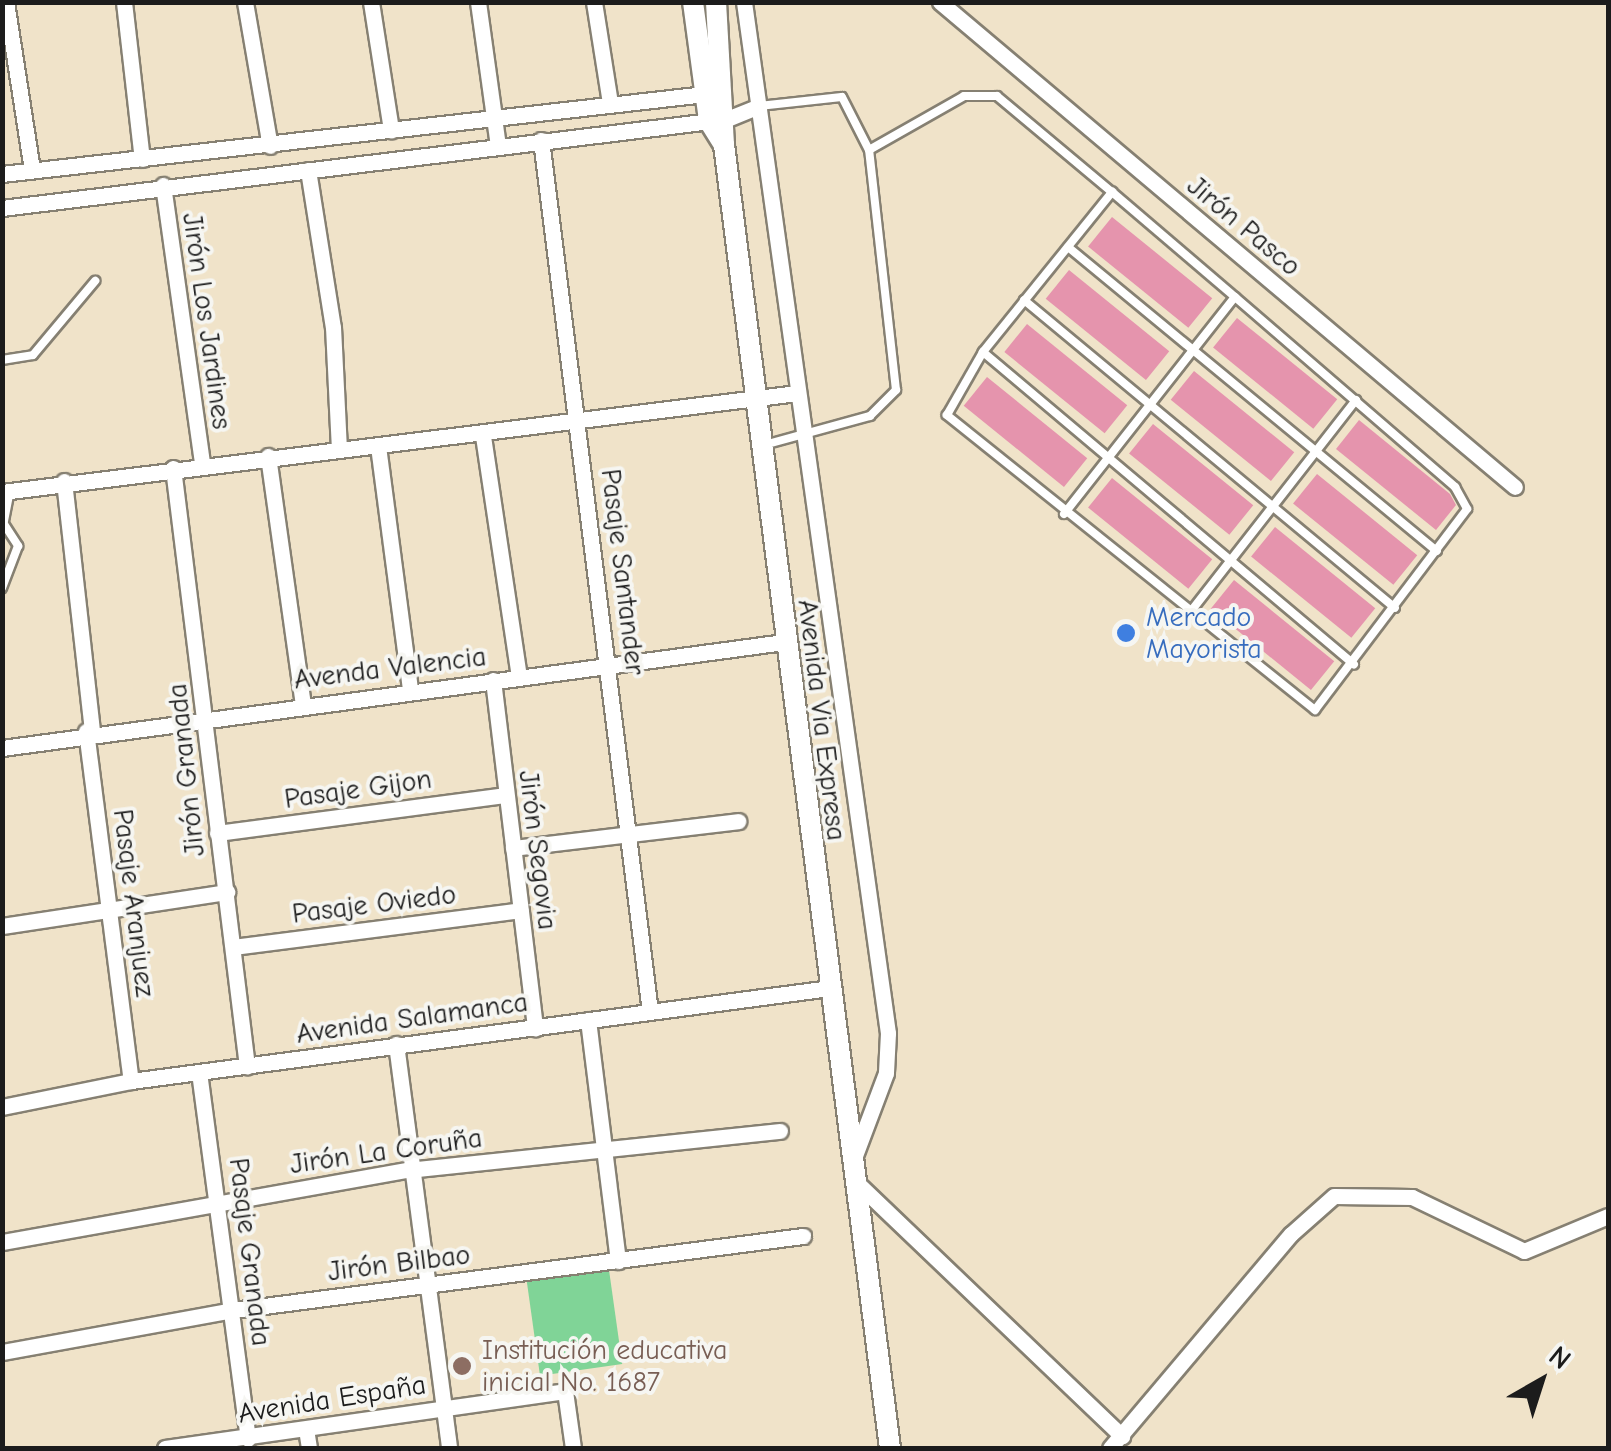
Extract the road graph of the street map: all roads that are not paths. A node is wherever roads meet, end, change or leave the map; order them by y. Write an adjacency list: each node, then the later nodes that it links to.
1 (6, 2): 22 (street)
2 (124, 2): 21 (street)
3 (245, 2): 18 (street)
4 (371, 2): 16 (street)
5 (478, 2): 14 (street)
6 (594, 2): 12 (street)
7 (693, 2): 11 (main road)
8 (716, 2): 11 (main road)
9 (744, 2): 13 (street)
10 (940, 2): 51 (street, Jirón Pasco)
11 (714, 93): 12 (street); 15 (main road, Avenida Via Expresa)
12 (610, 103): 14 (street)
13 (759, 106): 15 (street); 20 (lane); 35 (street)
14 (493, 118): 16 (street); 19 (street)
15 (718, 120): 17 (street); 38 (main road, Avenida Via Expresa)
16 (391, 130): 18 (street)
17 (541, 140): 19 (street); 39 (street, Pasaje Santander)
18 (270, 146): 21 (street)
19 (498, 146): 23 (street)
20 (869, 150): 26 (lane); 40 (lane)
21 (142, 158): 22 (street)
22 (32, 170): 24 (street)
23 (308, 170): 25 (street); 44 (street)
24 (2, 174)
25 (163, 186): 27 (street); 48 (street, Jirón Los Jardines)
26 (1112, 192): 28 (lane); 30 (lane)
27 (2, 208)
28 (1068, 247): 31 (lane); 32 (lane)
29 (95, 280): 34 (lane)
30 (1236, 297): 32 (lane); 36 (lane)
31 (1024, 300): 33 (lane); 37 (lane)
32 (1193, 349): 37 (lane); 45 (lane)
33 (983, 352): 46 (lane); 54 (lane)
34 (2, 360)
35 (797, 392): 38 (street); 40 (street)
36 (1356, 400): 45 (lane); 56 (lane)
37 (1151, 402): 46 (lane); 53 (lane)
38 (756, 403): 39 (street); 43 (main road, Avenida Via Expresa)
39 (579, 424): 41 (street); 62 (street, Pasaje Santander)
40 (803, 431): 43 (lane); 93 (street)
41 (483, 436): 42 (street); 64 (street)
42 (378, 446): 44 (street); 66 (street)
43 (760, 446): 61 (main road, Avenida Via Expresa)
44 (338, 450): 47 (street)
45 (1315, 451): 53 (lane); 56 (lane)
46 (1110, 455): 54 (lane); 57 (lane)
47 (268, 456): 48 (street); 67 (street)
48 (202, 463): 49 (street)
49 (173, 468): 50 (street); 68 (street, Jirón Granada)
50 (64, 481): 52 (street); 69 (street, Pasaje Aranjuez)
51 (1516, 487)
52 (6, 491): 55 (lane)
53 (1271, 504): 57 (lane); 59 (lane)
54 (1064, 514): 60 (lane)
55 (3, 521): 58 (lane)
56 (1436, 551): 59 (lane)
57 (1232, 556): 60 (lane); 63 (lane)
58 (2, 588)
59 (1395, 608): 63 (lane)
60 (1188, 615): 63 (lane)
61 (784, 642): 62 (street, Avenda Valencia); 81 (main road, Avenida Via Expresa)
62 (609, 662): 64 (street, Avenda Valencia); 74 (street, Pasaje Santander)
63 (1354, 664)
64 (519, 677): 65 (street, Avenda Valencia)
65 (492, 680): 66 (street, Avenda Valencia); 71 (street, Jirón Segovia)
66 (410, 688): 67 (street, Avenda Valencia)
67 (303, 705): 68 (street, Avenda Valencia)
68 (208, 716): 69 (street, Avenda Valencia); 73 (street, Jirón Granada)
69 (89, 730): 70 (street, Avenda Valencia); 77 (street, Pasaje Aranjuez)
70 (2, 748)
71 (504, 795): 73 (street, Pasaje Gijon); 75 (street, Jirón Segovia)
72 (738, 821): 74 (street)
73 (218, 833): 76 (street, Jirón Granada)
74 (627, 835): 75 (street); 82 (street, Pasaje Santander)
75 (513, 848): 78 (street, Jirón Segovia)
76 (226, 892): 77 (street); 80 (street, Jirón Granada)
77 (111, 903): 79 (street); 88 (street, Pasaje Aranjuez)
78 (521, 910): 80 (street, Pasaje Oviedo); 84 (street, Jirón Segovia)
79 (2, 926)
80 (233, 947): 86 (street, Jirón Granada)
81 (830, 988): 82 (street, Avenida Salamanca); 93 (main road, Avenida Via Expresa)
82 (650, 1011): 83 (street, Avenida Salamanca)
83 (588, 1020): 84 (street, Avenida Salamanca); 91 (street)
84 (535, 1028): 85 (street, Avenida Salamanca)
85 (396, 1044): 86 (street, Avenida Salamanca); 92 (street)
86 (247, 1066): 87 (street, Avenida Salamanca)
87 (199, 1072): 88 (street, Avenida Salamanca); 94 (street, Pasaje Granada)
88 (130, 1081): 89 (street, Avenida Salamanca)
89 (2, 1107)
90 (780, 1131): 91 (street, Jirón La Coruña)
91 (602, 1150): 92 (street, Jirón La Coruña); 98 (street)
92 (408, 1170): 94 (street, Jirón La Coruña); 99 (street)
93 (853, 1172): 104 (street); 110 (main road, Avenida Via Expresa)
94 (221, 1201): 97 (street, Jirón La Coruña); 100 (street, Pasaje Granada)
95 (1608, 1216): 104 (street)
96 (803, 1236): 98 (street, Jirón Bilbao)
97 (2, 1242)
98 (618, 1261): 99 (street, Jirón Bilbao)
99 (424, 1284): 100 (street, Jirón Bilbao); 102 (street)
100 (233, 1310): 101 (street, Jirón Bilbao); 105 (street, Pasaje Granada)
101 (2, 1352)
102 (444, 1407): 103 (street, Avenida España); 108 (street); 109 (street, Avenida España)
103 (306, 1428): 105 (street, Avenida España); 107 (street)
104 (1122, 1436): 111 (street)
105 (248, 1438): 106 (street, Avenida España)
106 (176, 1448)
107 (309, 1448)
108 (449, 1448)
109 (573, 1448)
110 (890, 1448)
111 (1110, 1448)

